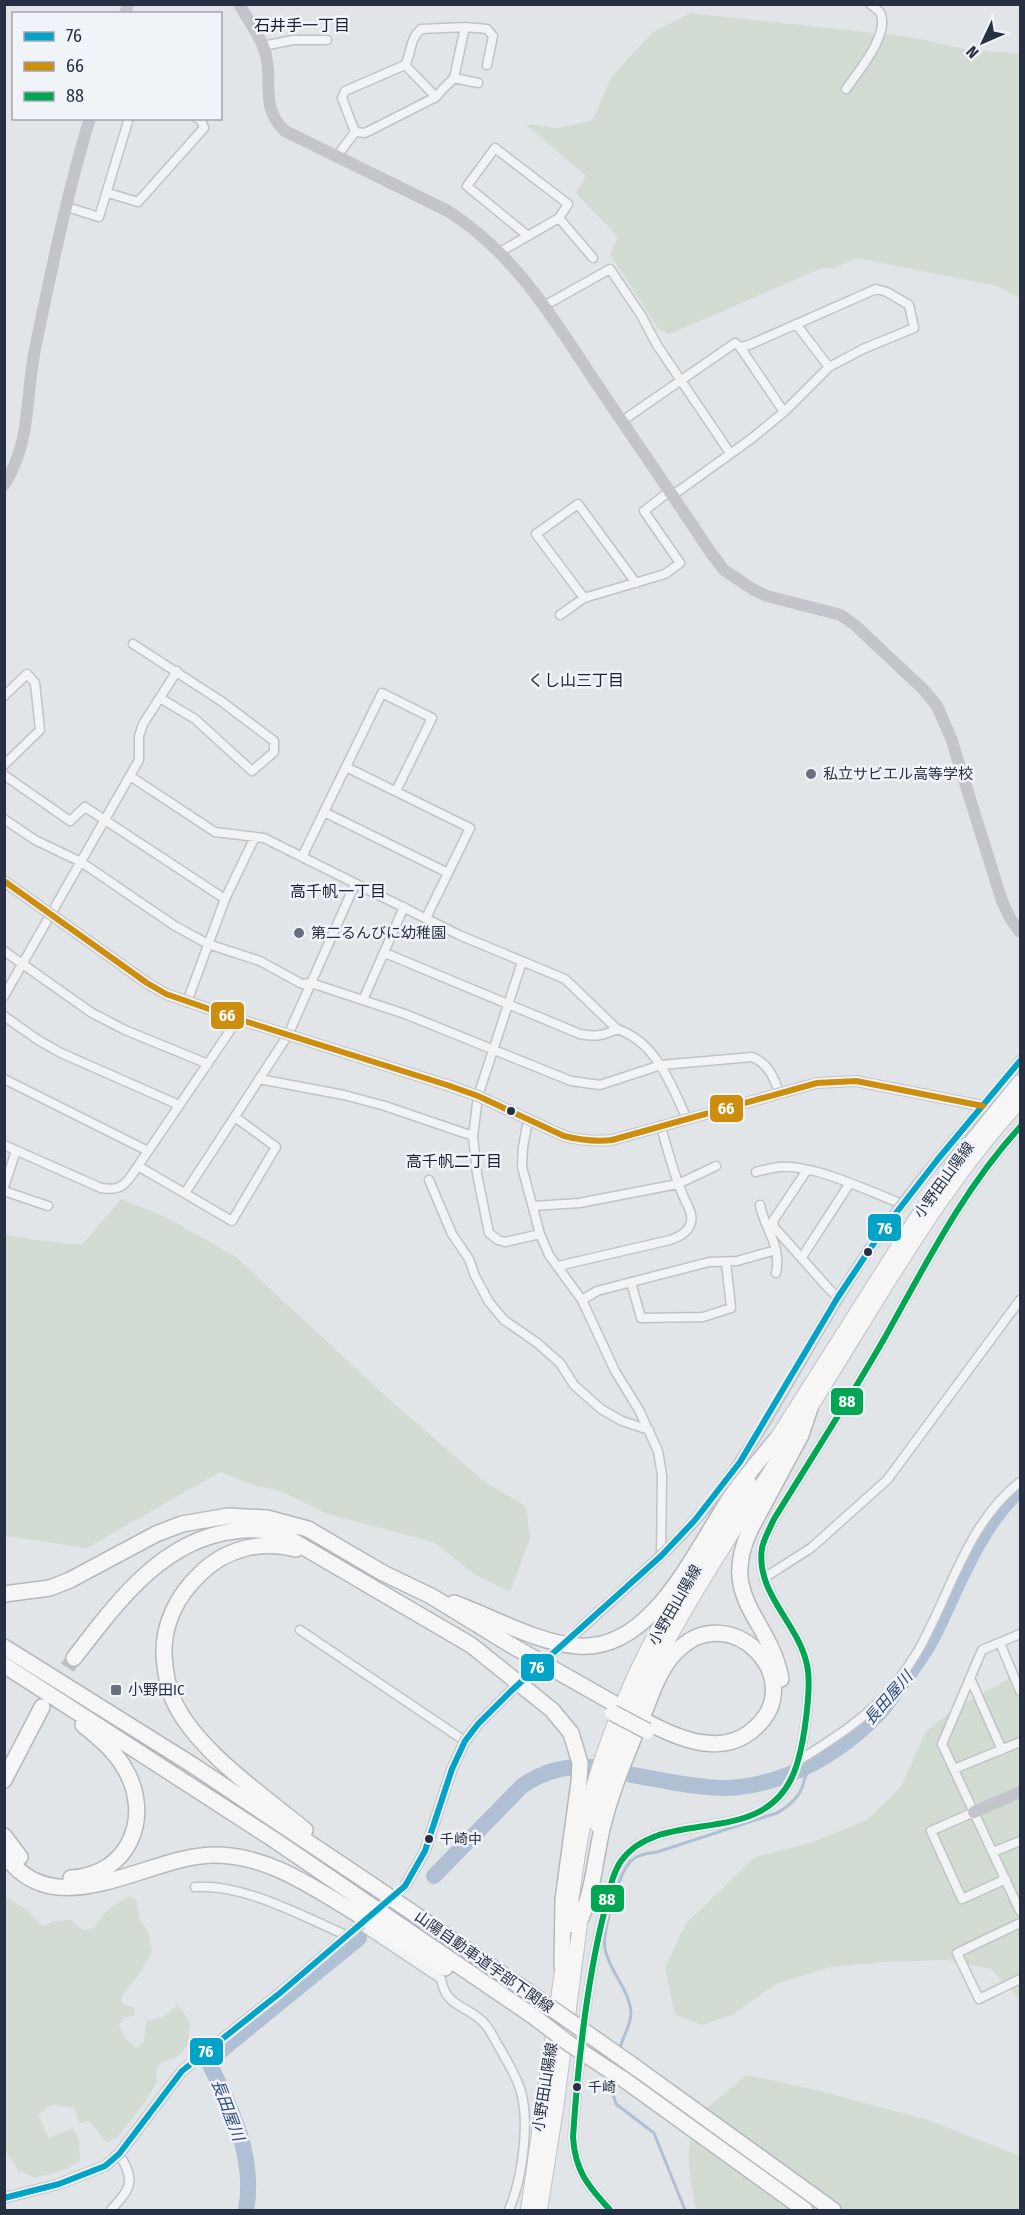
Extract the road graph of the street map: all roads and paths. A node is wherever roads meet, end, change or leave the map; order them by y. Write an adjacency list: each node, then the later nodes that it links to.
1 (239, 4): 5 (street)
2 (870, 4): 10 (street)
3 (465, 27): 6 (street); 7 (street); 8 (street)
4 (327, 40): 5 (street)
5 (263, 46): 16 (street)
6 (405, 65): 11 (street); 15 (street)
7 (487, 65)
8 (454, 78): 9 (street); 11 (street)
9 (478, 83)
10 (846, 89)
11 (436, 97): 15 (street)
12 (89, 120): 18 (street)
13 (128, 120): 17 (street)
14 (201, 120): 17 (street)
15 (355, 132): 16 (street)
16 (337, 156): 21 (street)
17 (108, 193): 18 (street)
18 (67, 207): 31 (street)
19 (559, 218): 20 (street); 20 (street); 22 (street)
20 (528, 236): 21 (street)
21 (500, 252): 23 (street)
22 (593, 258)
23 (544, 306): 27 (street); 29 (street)
24 (796, 324): 25 (street); 26 (street); 26 (street)
25 (740, 347): 27 (street); 28 (street)
26 (829, 367): 28 (street)
27 (681, 381): 29 (street); 30 (street)
28 (784, 412): 30 (street)
29 (622, 420): 32 (street)
30 (730, 453): 32 (street)
31 (4, 485)
32 (671, 493): 33 (street); 58 (street)
33 (636, 583): 34 (street); 34 (street)
34 (584, 598): 35 (street)
35 (560, 615)
36 (133, 644): 37 (street)
37 (177, 671): 39 (street); 39 (street)
38 (4, 696): 40 (street)
39 (160, 698): 43 (street)
40 (6, 761)
41 (346, 767): 44 (street); 44 (street); 45 (street)
42 (4, 775): 47 (street)
43 (130, 776): 47 (street); 48 (street)
44 (396, 791): 51 (street)
45 (324, 812): 49 (street); 51 (street)
46 (4, 819): 50 (street)
47 (106, 819): 50 (street); 54 (street)
48 (255, 837): 49 (street); 54 (street)
49 (302, 857): 53 (street)
50 (81, 862): 56 (street); 59 (street)
51 (448, 873): 57 (street)
52 (4, 881): 56 (street)
53 (355, 884): 55 (street); 64 (street)
54 (225, 899): 59 (street)
55 (404, 908): 57 (street); 61 (street)
56 (51, 915): 63 (street); 67 (street)
57 (426, 918): 62 (street)
58 (1020, 932)
59 (208, 944): 64 (street); 67 (street)
60 (4, 951): 63 (street)
61 (385, 953): 66 (street); 68 (street)
62 (522, 962): 68 (street); 71 (street)
63 (23, 964): 65 (street); 75 (street)
64 (311, 983): 66 (street); 72 (street)
65 (4, 996)
66 (363, 1000): 73 (street)
67 (188, 1002): 70 (street)
68 (507, 1005): 71 (street); 73 (street)
69 (4, 1016): 83 (street)
70 (238, 1019): 72 (street); 75 (street)
71 (617, 1029): 76 (street)
72 (288, 1035): 78 (street); 81 (street)
73 (493, 1050): 76 (street); 81 (street)
74 (1020, 1061): 84 (street)
75 (208, 1064): 83 (street)
76 (661, 1065): 80 (street); 86 (street)
77 (4, 1079): 93 (street)
78 (259, 1079): 85 (street); 90 (street)
79 (1020, 1082): 118 (main road, 小野田山陽線)
80 (779, 1094): 84 (street); 86 (street)
81 (478, 1096): 87 (street); 90 (street)
82 (1020, 1101): 119 (main road, 小野田山陽線)
83 (179, 1105): 93 (street)
84 (983, 1106): 103 (street)
85 (235, 1117): 102 (street); 102 (street)
86 (687, 1119): 88 (street)
87 (528, 1120): 88 (street); 106 (street)
88 (661, 1127): 99 (street)
89 (1020, 1127): 126 (street)
90 (473, 1136): 107 (street)
91 (4, 1145): 92 (street)
92 (16, 1151): 94 (street); 101 (street)
93 (148, 1151): 94 (street)
94 (138, 1166): 102 (street)
95 (716, 1166): 99 (street)
96 (807, 1170): 97 (street); 100 (street); 109 (street)
97 (756, 1172)
98 (429, 1180): 120 (street)
99 (678, 1184): 106 (street); 111 (street)
100 (850, 1184): 103 (street); 109 (street)
101 (4, 1189): 105 (street)
102 (185, 1193)
103 (902, 1204): 114 (street)
104 (760, 1205): 108 (street)
105 (48, 1206)
106 (533, 1206): 107 (street)
107 (540, 1234): 111 (street)
108 (776, 1250): 110 (street); 112 (street)
109 (802, 1257): 114 (street)
110 (726, 1262): 113 (street); 113 (street)
111 (558, 1266): 115 (street)
112 (776, 1273)
113 (631, 1282): 115 (street)
114 (838, 1297): 117 (street)
115 (582, 1300): 120 (street)
116 (1020, 1300): 126 (street)
117 (792, 1375): 118 (street); 125 (street)
118 (810, 1386): 121 (main road, 小野田山陽線)
119 (810, 1408): 140 (highway); 159 (main road, 小野田山陽線)
120 (649, 1430): 125 (street)
121 (776, 1441): 128 (highway); 163 (main road, 小野田山陽線)
122 (1020, 1482): 145 (street)
123 (345, 1551): 124 (highway); 127 (highway); 128 (highway)
124 (315, 1554): 129 (highway); 157 (highway)
125 (661, 1556): 131 (street)
126 (764, 1578): 145 (street)
127 (4, 1594)
128 (431, 1596): 139 (highway)
129 (412, 1611): 139 (highway); 163 (highway)
130 (300, 1630): 141 (street)
131 (577, 1632)
132 (1020, 1634): 133 (street)
133 (1000, 1643): 136 (street); 138 (street)
134 (4, 1647): 157 (highway, 山陽自動車道宇部下関線)
135 (4, 1666): 150 (highway); 165 (highway, 山陽自動車道宇部下関線)
136 (970, 1678): 143 (street); 146 (street)
137 (511, 1691): 141 (street)
138 (1020, 1691)
139 (614, 1708): 140 (highway, bridge)
140 (648, 1727): 159 (highway)
141 (465, 1741): 155 (street)
142 (1020, 1742): 143 (street)
143 (1002, 1750): 146 (street)
144 (4, 1758): 147 (highway)
145 (798, 1761): 172 (street)
146 (954, 1770): 149 (street)
147 (4, 1780)
148 (1020, 1792): 149 (street)
149 (974, 1812): 152 (street); 154 (street)
150 (4, 1836)
151 (1020, 1841): 152 (street)
152 (993, 1852): 154 (street)
153 (4, 1853): 165 (highway)
154 (1006, 1879): 158 (street)
155 (405, 1886)
156 (195, 1887): 162 (street)
157 (375, 1887): 174 (highway, 山陽自動車道宇部下関線, bridge)
158 (1020, 1911)
159 (581, 1918): 171 (main road, 小野田山陽線)
160 (1020, 1923): 164 (street)
161 (360, 1925): 162 (street); 169 (street)
162 (348, 1936): 166 (street)
163 (562, 1966): 170 (main road, 小野田山陽線)
164 (1020, 1979)
165 (531, 2019): 173 (highway, bridge)
166 (119, 2154): 167 (street); 168 (street)
167 (4, 2198)
168 (111, 2211)
169 (509, 2211)
170 (528, 2211)
171 (540, 2211)
172 (610, 2211)
173 (805, 2211)
174 (833, 2211)

